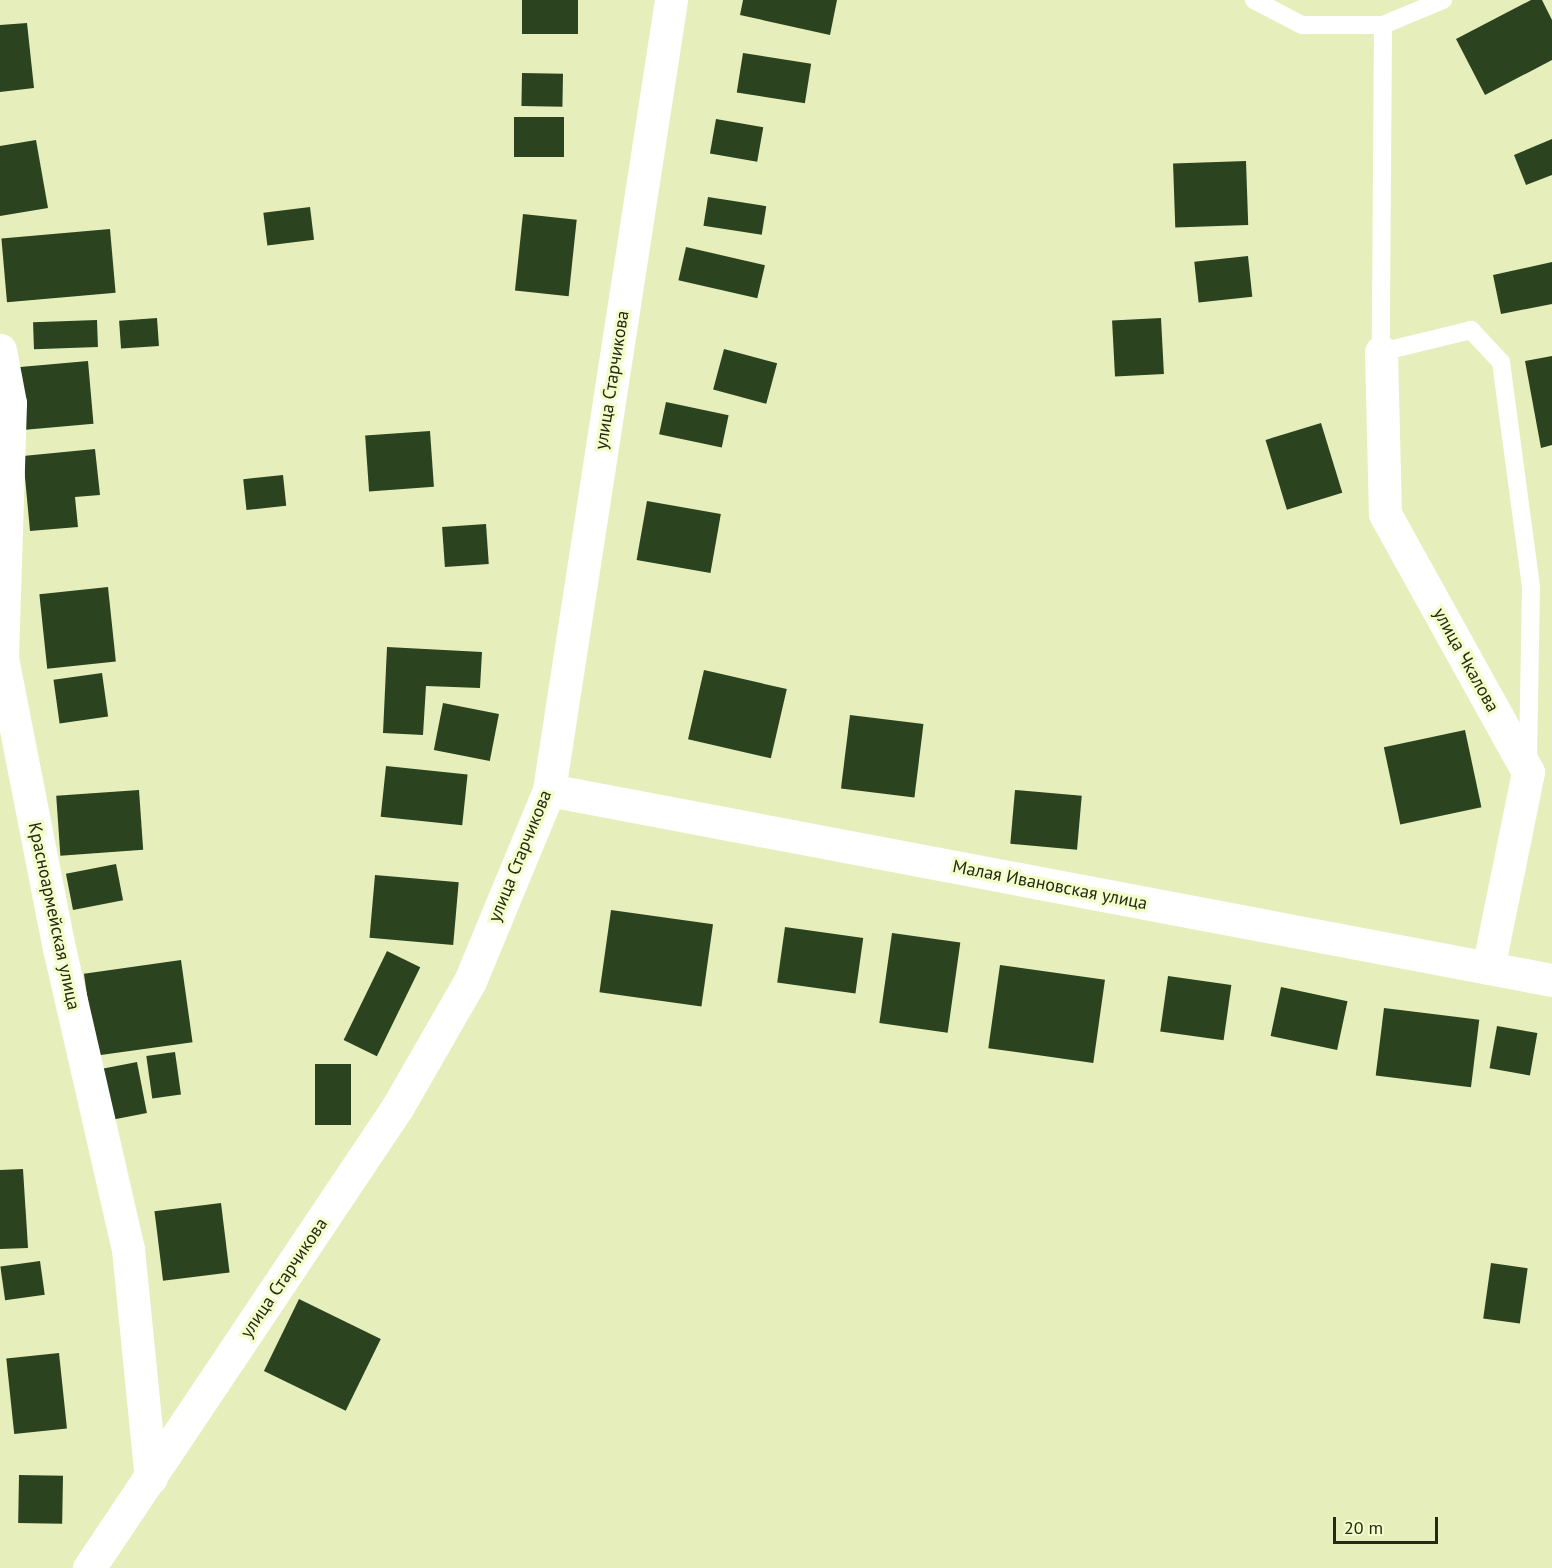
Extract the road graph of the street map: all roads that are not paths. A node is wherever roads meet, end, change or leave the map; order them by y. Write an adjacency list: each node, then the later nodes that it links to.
1 (671, 0): 9 (street, улица Старчикова)
2 (1254, 0): 4 (lane)
3 (1443, 0): 4 (lane)
4 (1383, 25): 6 (lane)
5 (0, 350): 7 (street, Красноармейская улица)
6 (1381, 352): 8 (street, улица Чкалова); 8 (lane)
7 (6, 712): 12 (street, Красноармейская улица)
8 (1528, 772): 10 (street)
9 (549, 790): 10 (street, Малая Ивановская улица); 12 (street, улица Старчикова)
10 (1488, 968): 11 (street, Малая Ивановская улица)
11 (1552, 980)
12 (151, 1478): 13 (street, улица Старчикова)
13 (89, 1568)

